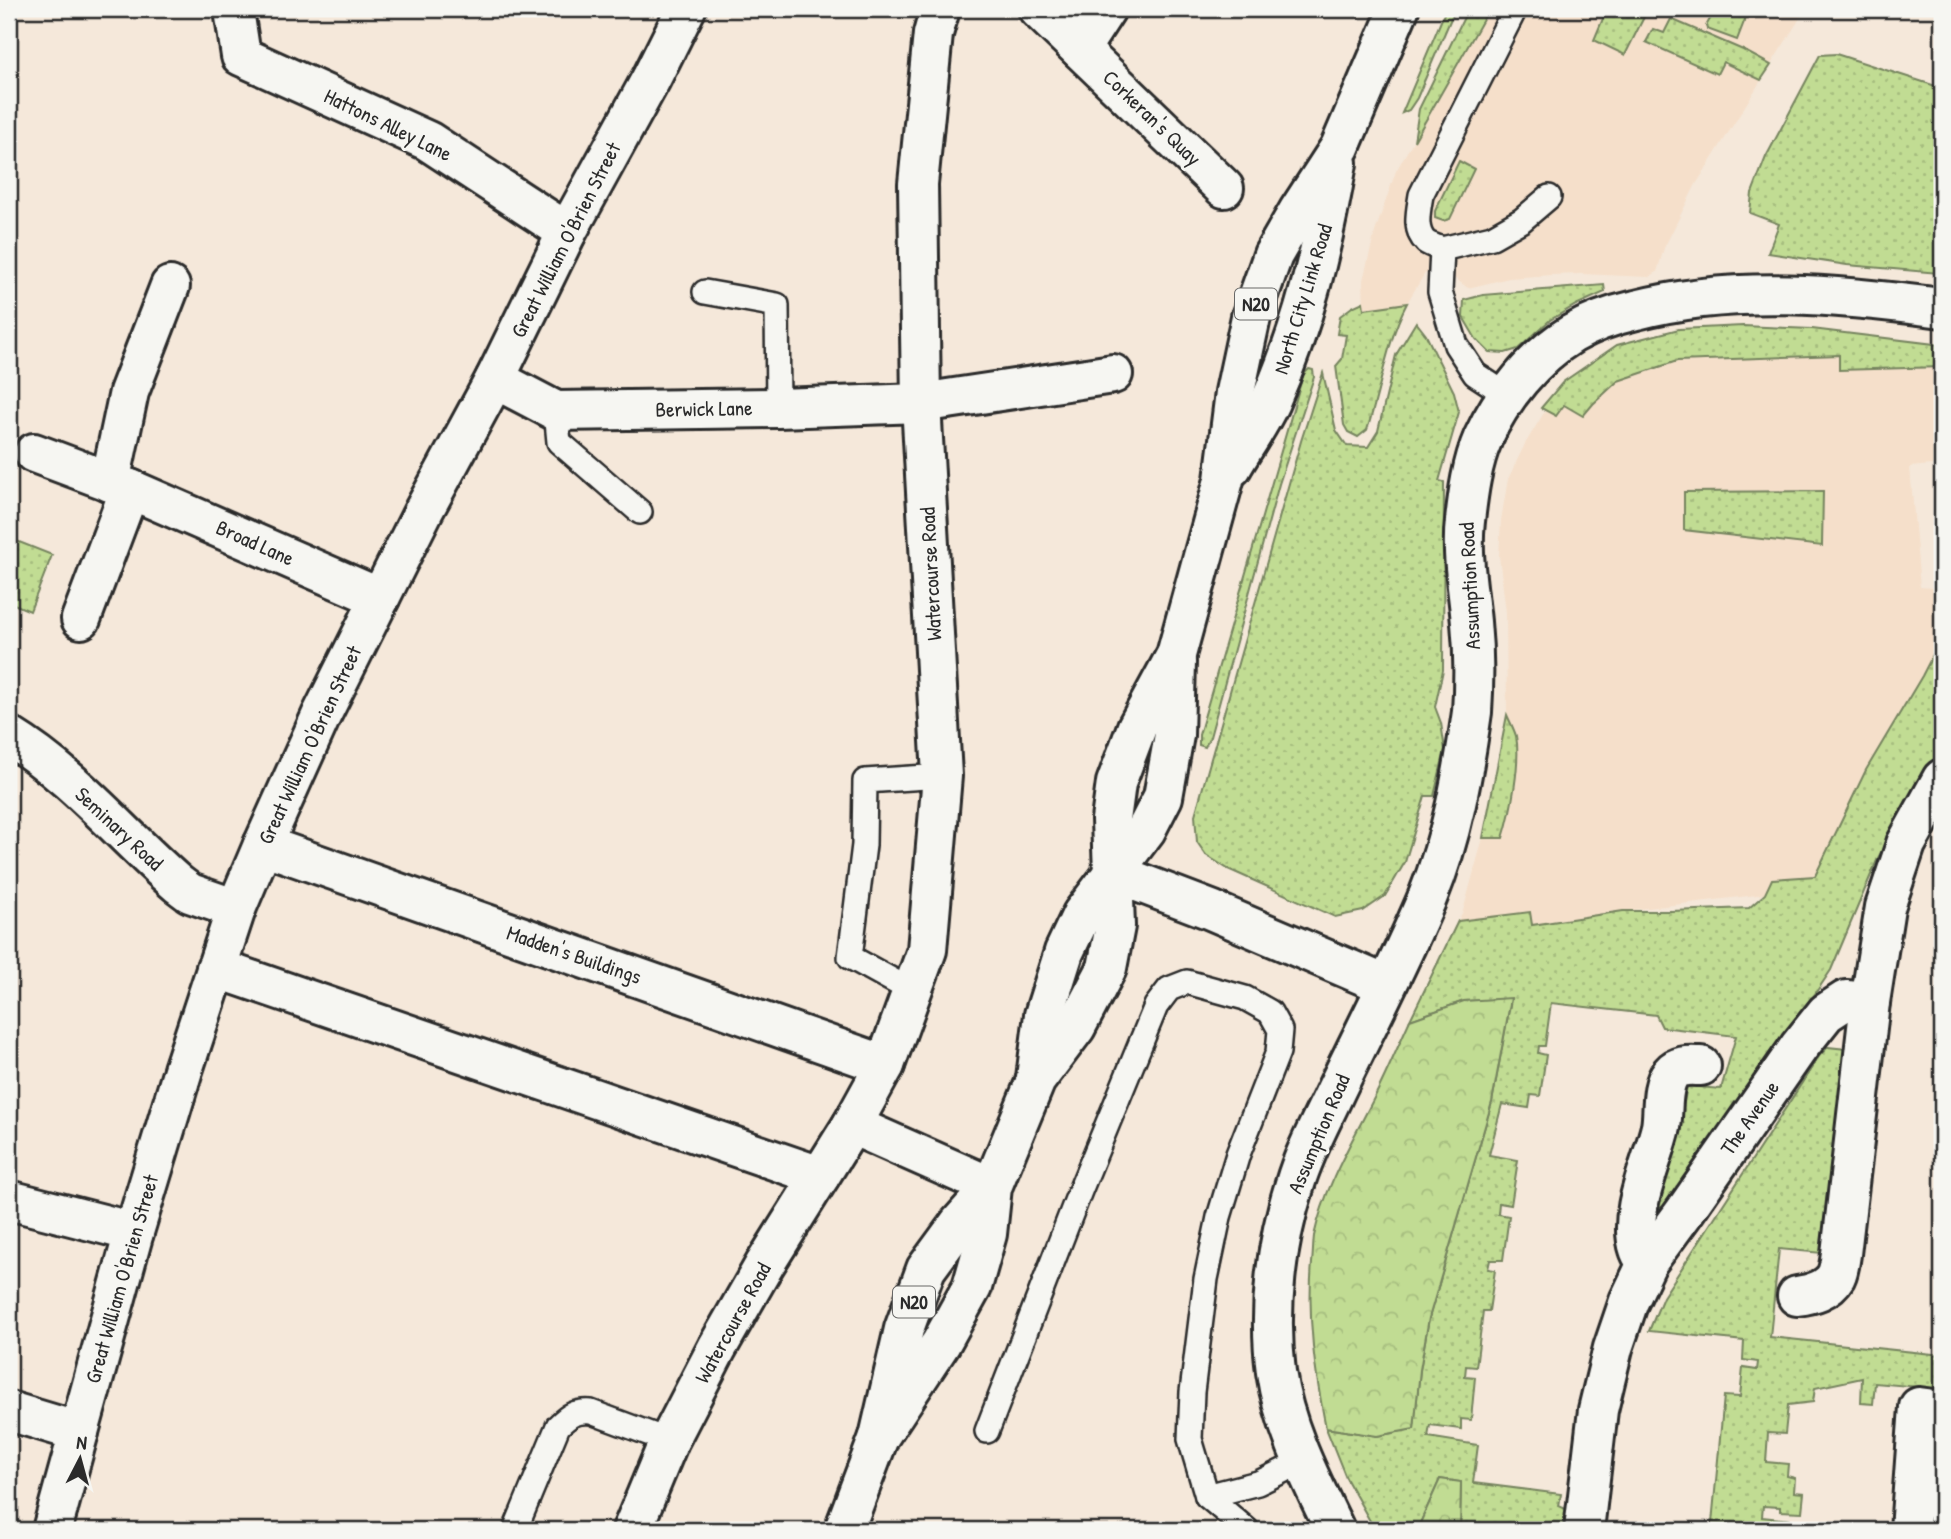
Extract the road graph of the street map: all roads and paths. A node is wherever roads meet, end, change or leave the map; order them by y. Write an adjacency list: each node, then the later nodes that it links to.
1 (686, 9): 11 (main road, Great William O'Brien Street)
2 (940, 9): 19 (main road, Watercourse Road)
3 (1038, 9): 8 (main road, Corkeran's Quay)
4 (1105, 9): 8 (main road)
5 (1399, 9): 31 (main road, North City Link Road / N20)
6 (1515, 9): 12 (lane)
7 (234, 10): 11 (main road, Hattons Alley Lane)
8 (1080, 48): 9 (main road, Corkeran's Quay)
9 (1224, 188)
10 (1549, 197): 12 (lane)
11 (567, 232): 17 (main road, Great William O'Brien Street)
12 (1443, 249): 18 (lane)
13 (170, 286): 23 (main road)
14 (705, 292): 20 (lane)
15 (1942, 308): 18 (main road, Assumption Road)
16 (1113, 374): 19 (main road)
17 (495, 379): 21 (main road, Berwick Lane); 25 (main road, Great William O'Brien Street)
18 (1507, 395): 34 (main road, Assumption Road)
19 (921, 403): 20 (main road, Berwick Lane); 28 (main road, Watercourse Road)
20 (778, 408): 21 (main road, Berwick Lane)
21 (556, 411): 24 (lane)
22 (34, 453): 23 (main road, Broad Lane)
23 (120, 485): 25 (main road, Broad Lane); 26 (main road)
24 (640, 512)
25 (380, 598): 30 (main road, Great William O'Brien Street)
26 (80, 619)
27 (9, 736): 32 (main road, Seminary Road)
28 (942, 776): 35 (main road, Watercourse Road); 35 (lane)
29 (1942, 779): 36 (main road)
30 (262, 845): 32 (main road, Great William O'Brien Street); 37 (main road, Madden's Buildings)
31 (1114, 873): 34 (main road); 41 (main road, North City Link Road / N20)
32 (236, 909): 33 (main road, Great William O'Brien Street)
33 (216, 968): 40 (main road); 43 (main road, Great William O'Brien Street)
34 (1386, 985): 51 (main road, Assumption Road)
35 (912, 991): 37 (main road, Watercourse Road)
36 (1870, 1002): 44 (main road, The Avenue); 45 (main road)
37 (885, 1065): 39 (main road, Watercourse Road)
38 (1701, 1066): 44 (main road)
39 (852, 1125): 40 (main road, Watercourse Road); 41 (main road)
40 (820, 1175): 50 (main road, Watercourse Road)
41 (992, 1187): 56 (main road, North City Link Road / N20)
42 (9, 1200): 43 (main road)
43 (134, 1232): 49 (main road, Great William O'Brien Street)
44 (1647, 1263): 59 (main road, The Avenue)
45 (1797, 1296)
46 (1942, 1410): 60 (main road)
47 (9, 1411): 49 (main road)
48 (987, 1431): 52 (lane)
49 (79, 1432): 53 (main road, Great William O'Brien Street)
50 (669, 1441): 54 (lane); 55 (main road, Watercourse Road)
51 (1303, 1461): 52 (lane); 58 (main road, Assumption Road)
52 (1208, 1496): 57 (lane)
53 (52, 1530)
54 (515, 1530)
55 (632, 1530)
56 (844, 1530)
57 (1247, 1530)
58 (1335, 1530)
59 (1584, 1530)
60 (1910, 1530)

